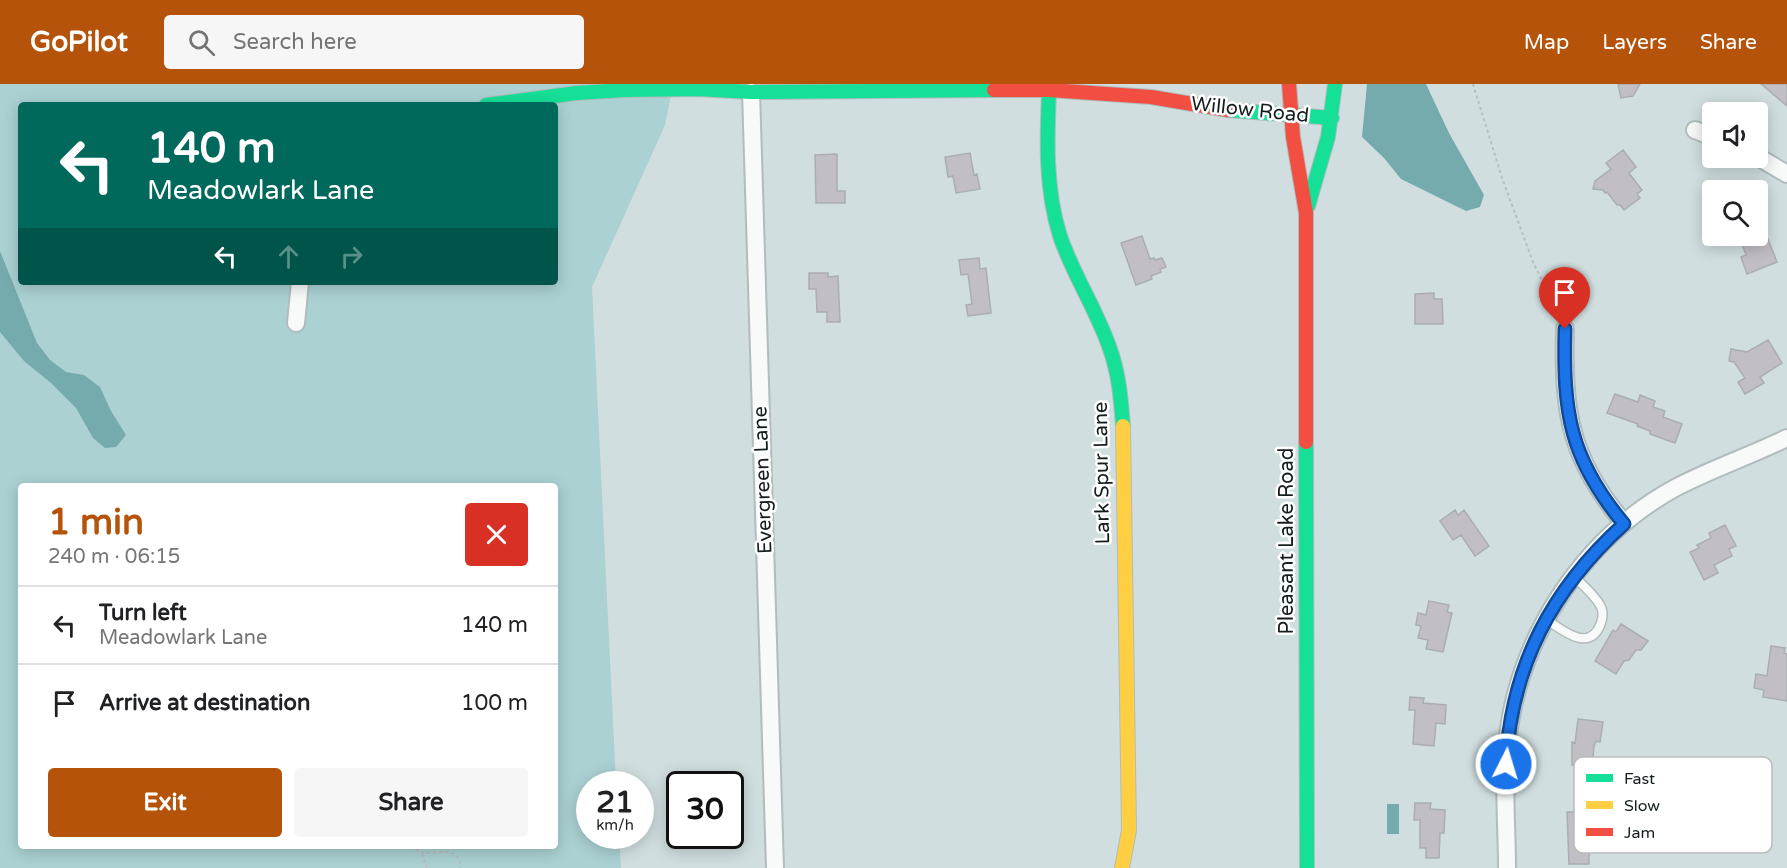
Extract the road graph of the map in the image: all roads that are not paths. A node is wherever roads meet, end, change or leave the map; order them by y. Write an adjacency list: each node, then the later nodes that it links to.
1 (1289, 84): 6 (street, Pleasant Lake Road)
2 (1335, 84): 7 (street, Pleasant Lake Road)
3 (1049, 90): 4 (street, Willow Road); 6 (street, Willow Road); 21 (street, Lark Spur Lane)
4 (751, 92): 5 (street, Willow Road); 20 (street, Evergreen Lane)
5 (509, 102)
6 (1291, 114): 7 (street, Willow Road); 12 (street, Pleasant Lake Road)
7 (1332, 118): 12 (street, Pleasant Lake Road)
8 (1695, 130): 9 (street)
9 (1702, 133)
10 (1768, 163): 11 (street)
11 (1787, 174)
12 (1306, 213): 22 (street, Pleasant Lake Road)
13 (300, 285): 14 (street)
14 (296, 323)
15 (1565, 329): 17 (street)
16 (1787, 438): 17 (street)
17 (1624, 524): 18 (street)
18 (1574, 576): 19 (street); 19 (lane)
19 (1545, 619): 23 (street)
20 (775, 868)
21 (1122, 868)
22 (1307, 868)
23 (1507, 868)

